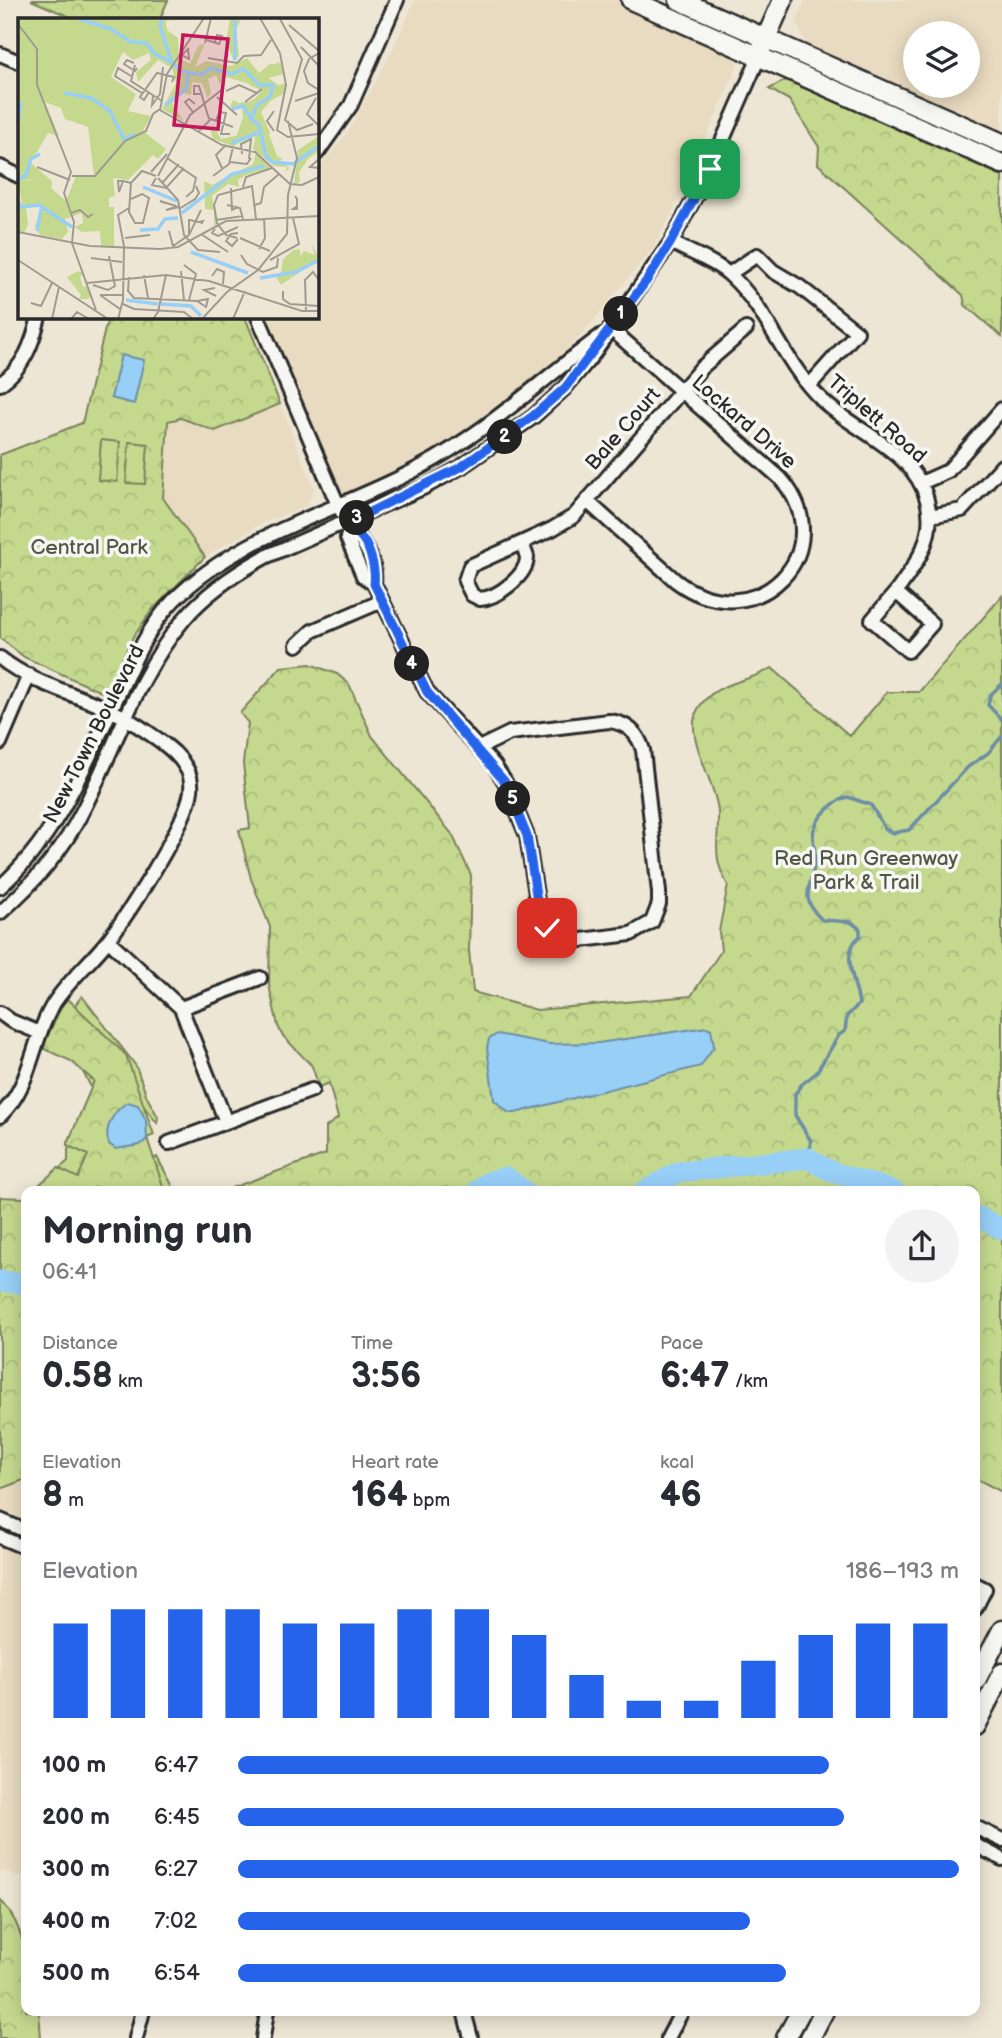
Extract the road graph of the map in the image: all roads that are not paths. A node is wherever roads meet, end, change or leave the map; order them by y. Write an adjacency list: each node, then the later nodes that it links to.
1 (397, 0): 10 (street)
2 (631, 0): 7 (main road)
3 (679, 0): 5 (main road)
4 (783, 0): 5 (main road, New Town Boulevard)
5 (766, 38): 7 (main road, New Town Boulevard); 9 (main road)
6 (0, 54): 8 (street)
7 (759, 57): 11 (main road); 14 (street, New Town Boulevard)
8 (18, 62)
9 (1002, 142)
10 (318, 152)
11 (1002, 164)
12 (0, 167): 13 (street)
13 (18, 176)
14 (671, 242): 15 (street, Triplett Road); 18 (street, New Town Boulevard)
15 (729, 274): 21 (street, Triplett Road); 21 (street)
16 (38, 318): 20 (street)
17 (258, 318): 27 (street)
18 (610, 328): 22 (street, Lockard Drive); 27 (street, New Town Boulevard); 29 (street, New Town Boulevard)
19 (746, 329): 22 (street, Bale Court)
20 (0, 384)
21 (809, 386): 25 (street, Triplett Road)
22 (681, 392): 26 (street, Bale Court); 26 (street, Lockard Drive)
23 (1002, 409): 25 (street)
24 (1002, 466): 28 (street)
25 (921, 482): 28 (street, Triplett Road)
26 (587, 501): 30 (street, Bale Court)
27 (338, 505): 29 (street); 36 (street, New Town Boulevard)
28 (930, 516): 31 (street, Triplett Road)
29 (348, 526): 32 (street); 37 (street, New Town Boulevard)
30 (522, 543): 30 (street, Bale Court)
31 (895, 592): 31 (street, Triplett Road)
32 (382, 601): 33 (street); 39 (street)
33 (296, 645)
34 (0, 658): 35 (street)
35 (29, 675): 36 (street); 38 (street)
36 (111, 710): 37 (street); 40 (street, New Town Boulevard)
37 (126, 718): 41 (street, New Town Boulevard); 42 (street)
38 (0, 743)
39 (479, 748): 39 (street)
40 (0, 887)
41 (0, 913)
42 (108, 940): 44 (street); 46 (street)
43 (260, 978): 44 (street)
44 (181, 1007): 49 (street)
45 (0, 1013): 46 (street)
46 (40, 1033): 48 (street)
47 (312, 1090): 49 (street)
48 (0, 1116)
49 (226, 1122): 50 (street)
50 (169, 1143)
51 (0, 1520): 52 (street)
52 (21, 1529)
53 (0, 1537): 54 (street)
54 (21, 1546)
55 (1002, 1630): 56 (main road)
56 (980, 1672)
57 (1002, 1673): 58 (main road)
58 (980, 1716)
59 (980, 1829): 60 (street)
60 (1002, 1840)
61 (980, 1848): 62 (street)
62 (1002, 1859)
63 (142, 2016): 69 (street)
64 (266, 2016): 70 (street)
65 (465, 2016): 71 (street)
66 (679, 2016): 72 (street)
67 (798, 2016): 73 (main road)
68 (821, 2016): 74 (main road)
69 (136, 2038)
70 (263, 2038)
71 (471, 2038)
72 (668, 2038)
73 (786, 2038)
74 (810, 2038)

